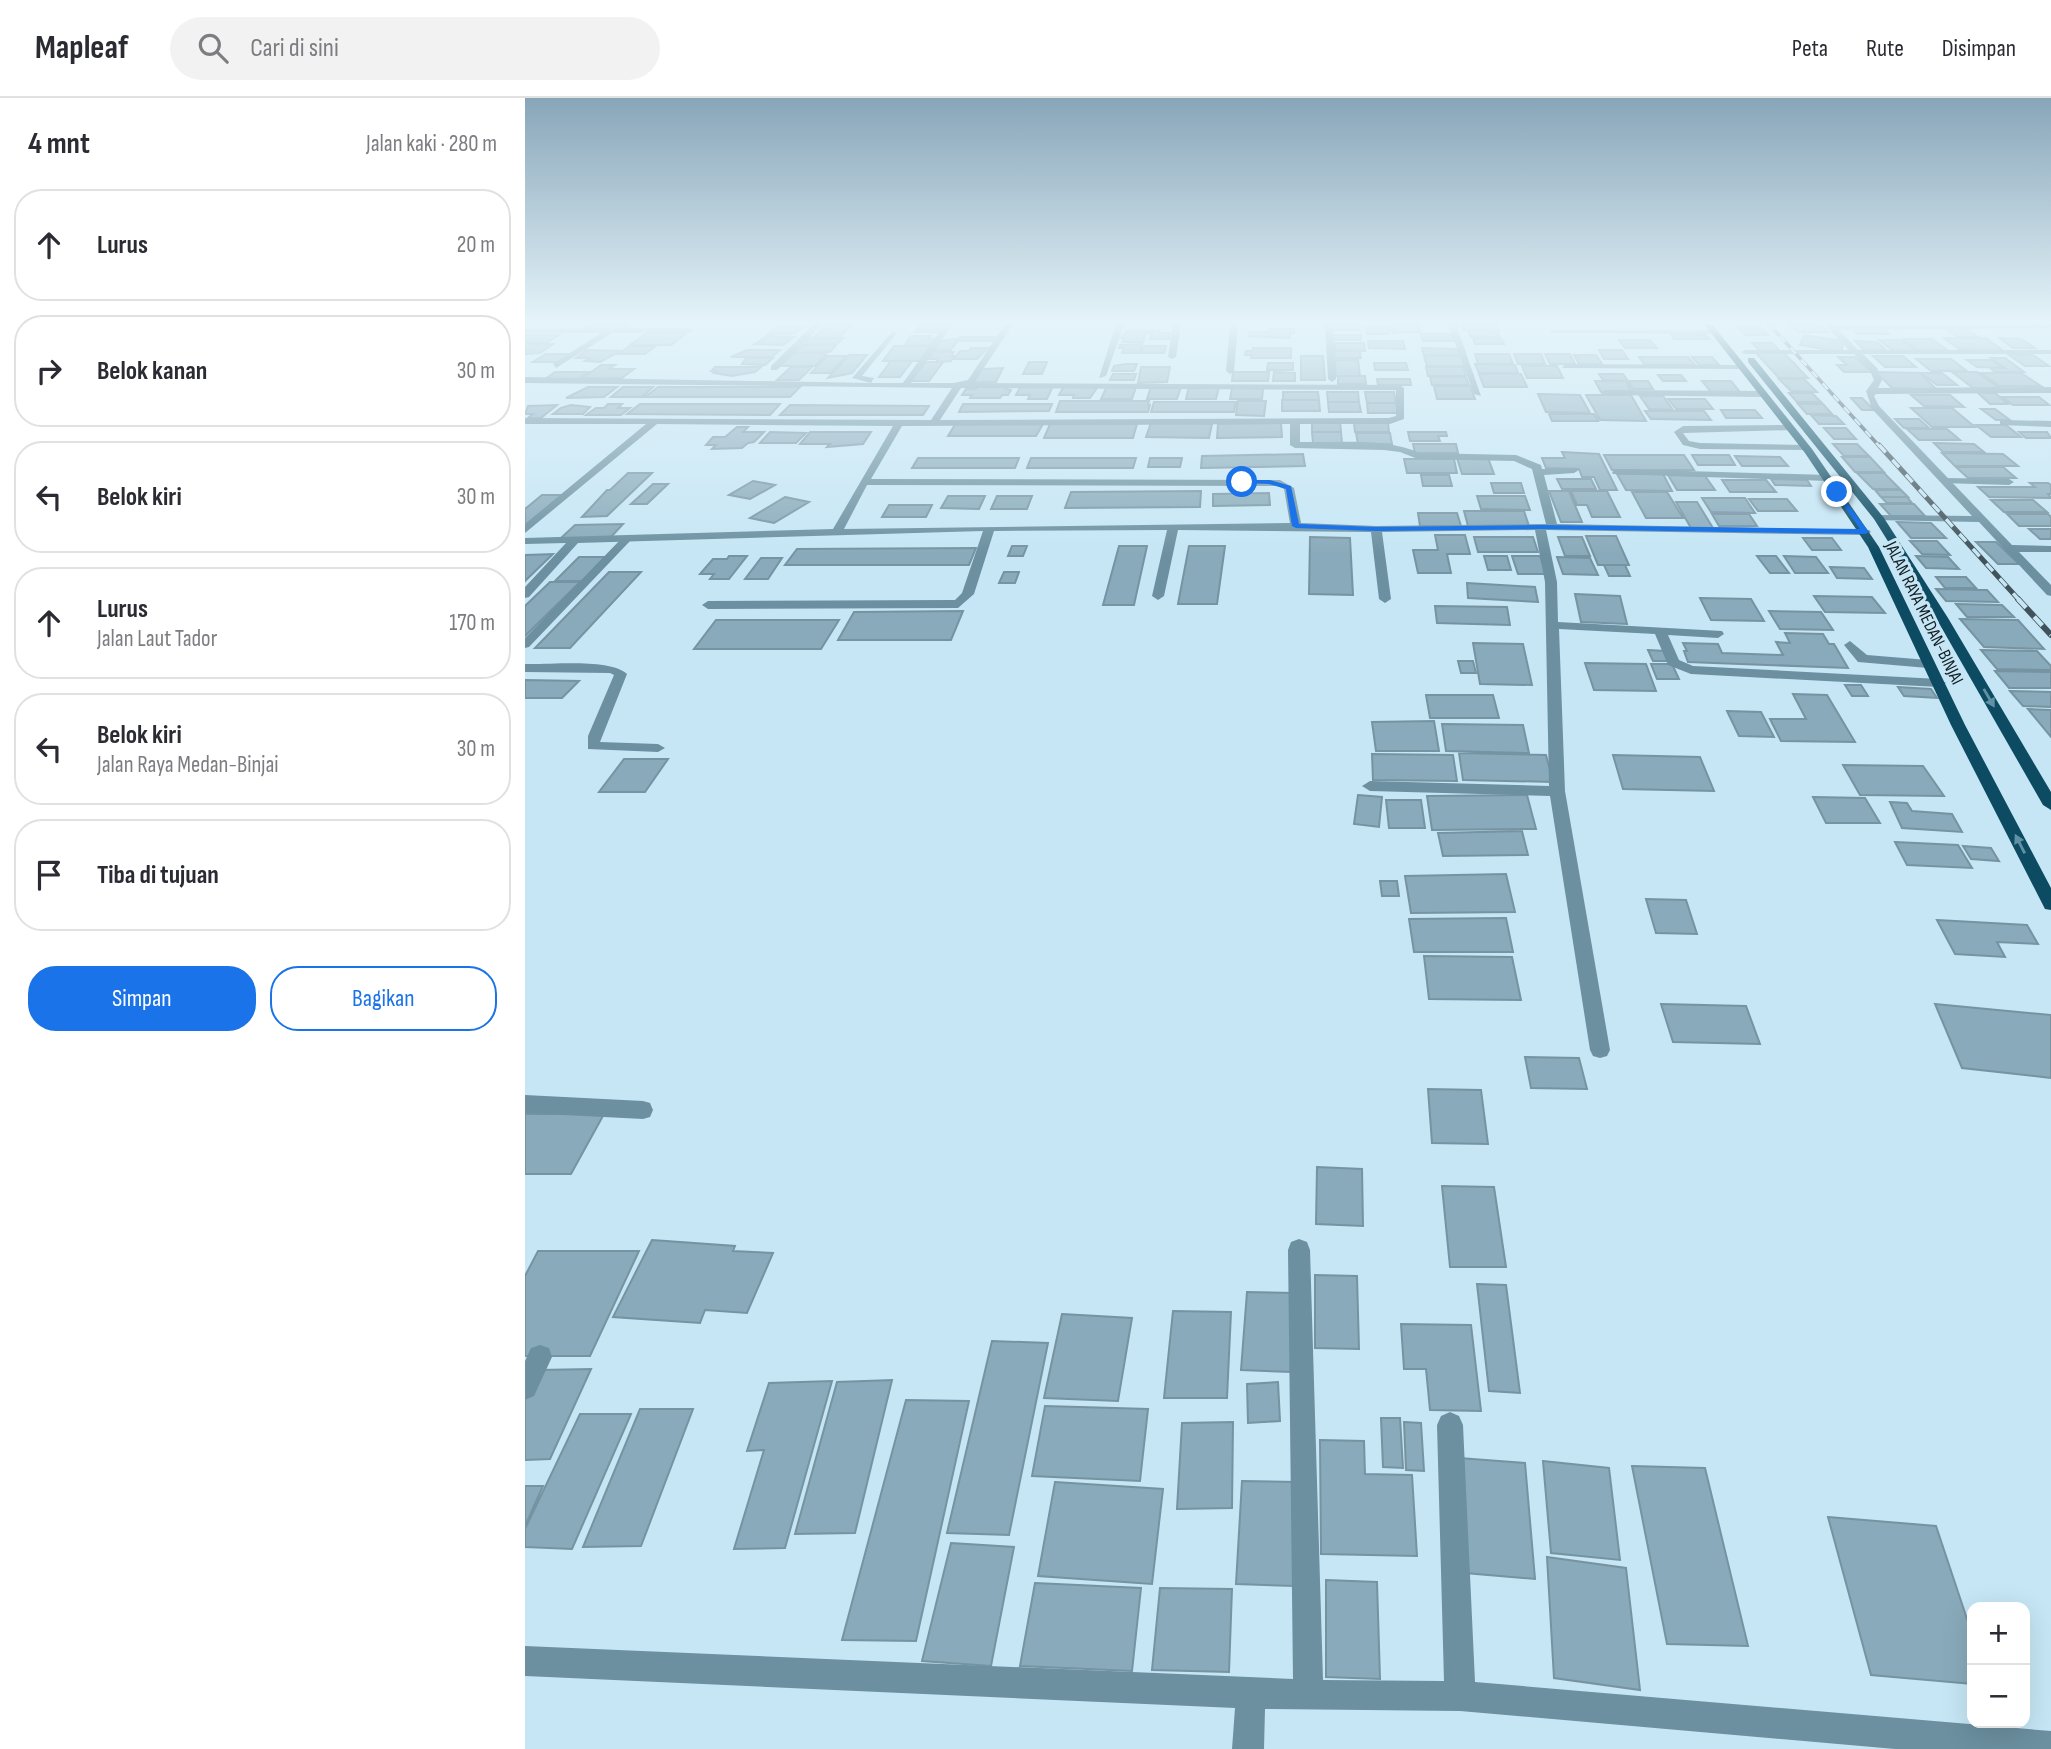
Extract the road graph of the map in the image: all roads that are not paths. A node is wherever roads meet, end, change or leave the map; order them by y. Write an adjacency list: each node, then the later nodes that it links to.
1 (948, 401): 11 (street)
2 (1403, 401): 7 (street)
3 (1769, 401): 13 (main road, JALAN RAYA MEDAN-BINJAI)
4 (1784, 401): 22 (main road, JALAN RAYA MEDAN-BINJAI)
5 (1873, 401): 19 (street)
6 (525, 421): 8 (street)
7 (1295, 421): 11 (street); 16 (street)
8 (654, 422): 10 (street); 29 (street)
9 (2003, 422): 12 (street)
10 (899, 423): 11 (street); 20 (street)
11 (934, 423)
12 (2051, 424)
13 (1790, 428): 14 (main road, JALAN RAYA MEDAN-BINJAI); 14 (lane)
14 (1805, 448): 18 (main road, JALAN RAYA MEDAN-BINJAI)
15 (1574, 470): 16 (street)
16 (1538, 472): 26 (street)
17 (1617, 472): 18 (street)
18 (1828, 478): 30 (main road, JALAN RAYA MEDAN-BINJAI)
19 (1945, 481): 21 (lane); 23 (street)
20 (864, 482): 25 (street); 31 (street)
21 (2009, 482)
22 (1879, 518): 23 (street); 53 (main road, JALAN RAYA MEDAN-BINJAI, one-way to 53)
23 (1982, 519): 35 (street)
24 (1173, 526): 25 (street); 27 (street); 39 (street)
25 (1296, 526): 28 (street)
26 (1546, 527): 28 (street); 30 (street); 42 (street)
27 (990, 528): 31 (street); 41 (street)
28 (1376, 529): 40 (street)
29 (525, 530)
30 (1865, 532): 47 (main road, JALAN RAYA MEDAN-BINJAI)
31 (836, 533): 32 (street)
32 (626, 540): 34 (street); 45 (lane)
33 (525, 541): 34 (street)
34 (574, 541): 38 (street)
35 (2010, 548): 36 (street); 37 (street)
36 (2051, 549)
37 (2051, 592)
38 (525, 594)
39 (1158, 596)
40 (1385, 599)
41 (708, 606)
42 (1553, 625): 43 (street); 52 (street)
43 (1660, 631): 44 (street); 49 (street)
44 (1718, 634)
45 (525, 645)
46 (1850, 645): 47 (street)
47 (1929, 664): 49 (main road, JALAN RAYA MEDAN-BINJAI)
48 (525, 668): 50 (lane)
49 (1939, 683): 54 (main road, JALAN RAYA MEDAN-BINJAI, one-way to 49)
50 (658, 748)
51 (1370, 786): 52 (street)
52 (1557, 791): 55 (street)
53 (2051, 805)
54 (2051, 904)
55 (1600, 1050)
56 (525, 1104): 57 (street)
57 (643, 1110)
58 (1299, 1250): 64 (street)
59 (540, 1357): 60 (street)
60 (525, 1387)
61 (1450, 1425): 65 (street)
62 (525, 1661): 63 (street)
63 (1251, 1694): 64 (street); 67 (street)
64 (1308, 1694): 65 (street)
65 (1460, 1696): 66 (street)
66 (2051, 1747)
67 (1248, 1749)

